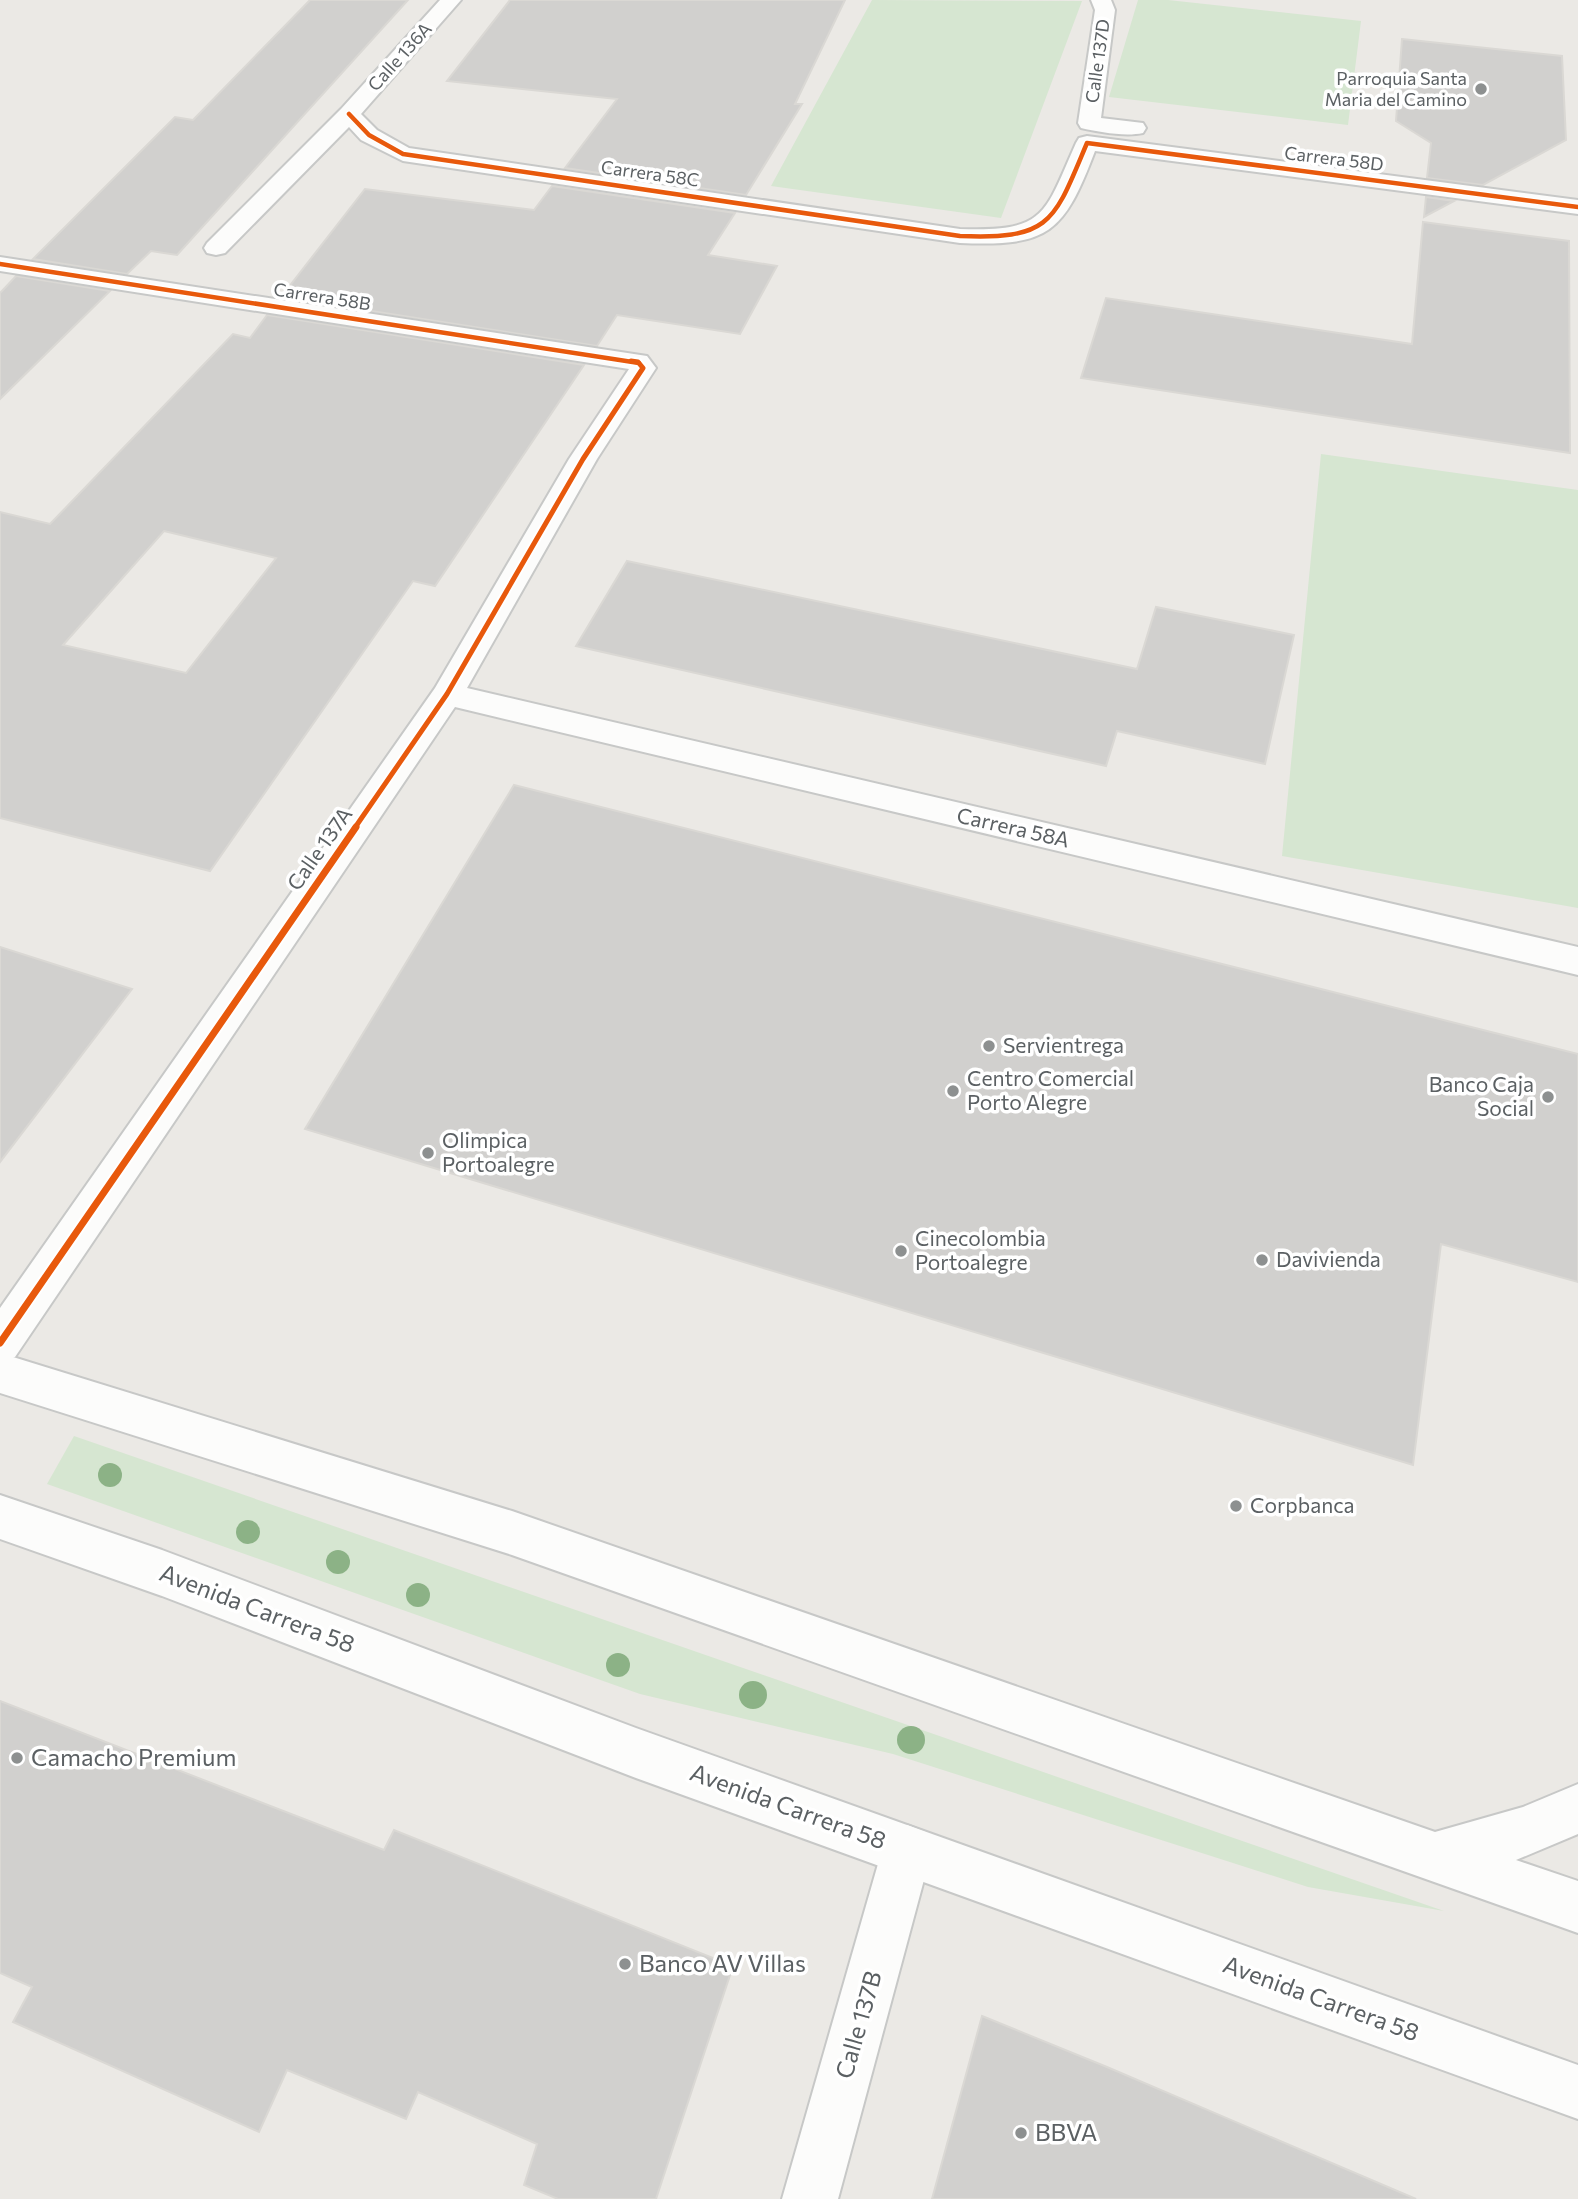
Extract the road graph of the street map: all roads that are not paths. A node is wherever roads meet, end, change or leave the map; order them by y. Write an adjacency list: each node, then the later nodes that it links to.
1 (451, 0): 3 (street, Calle 136A)
2 (1101, 0): 4 (street, Calle 137D)
3 (349, 114): 7 (street, Carrera 58C); 8 (street, Calle 136A)
4 (1088, 133): 5 (street, Carrera 58D); 6 (street, Carrera 58D); 7 (street, Calle 137D)
5 (1325, 152)
6 (1578, 207)
7 (960, 236)
8 (216, 248)
9 (0, 264): 10 (street, Carrera 58B)
10 (638, 362): 11 (street, Calle 137A)
11 (447, 694): 12 (street, Carrera 58A); 13 (street, Calle 137A)
12 (1578, 961)
13 (0, 1343)
14 (0, 1373): 18 (street)
15 (0, 1517): 17 (street, Avenida Carrera 58)
16 (1578, 1809): 18 (street)
17 (907, 1850): 20 (street, Avenida Carrera 58); 21 (street, Calle 137B)
18 (1435, 1857): 19 (street)
19 (1578, 1907)
20 (1578, 2092)
21 (810, 2199)

